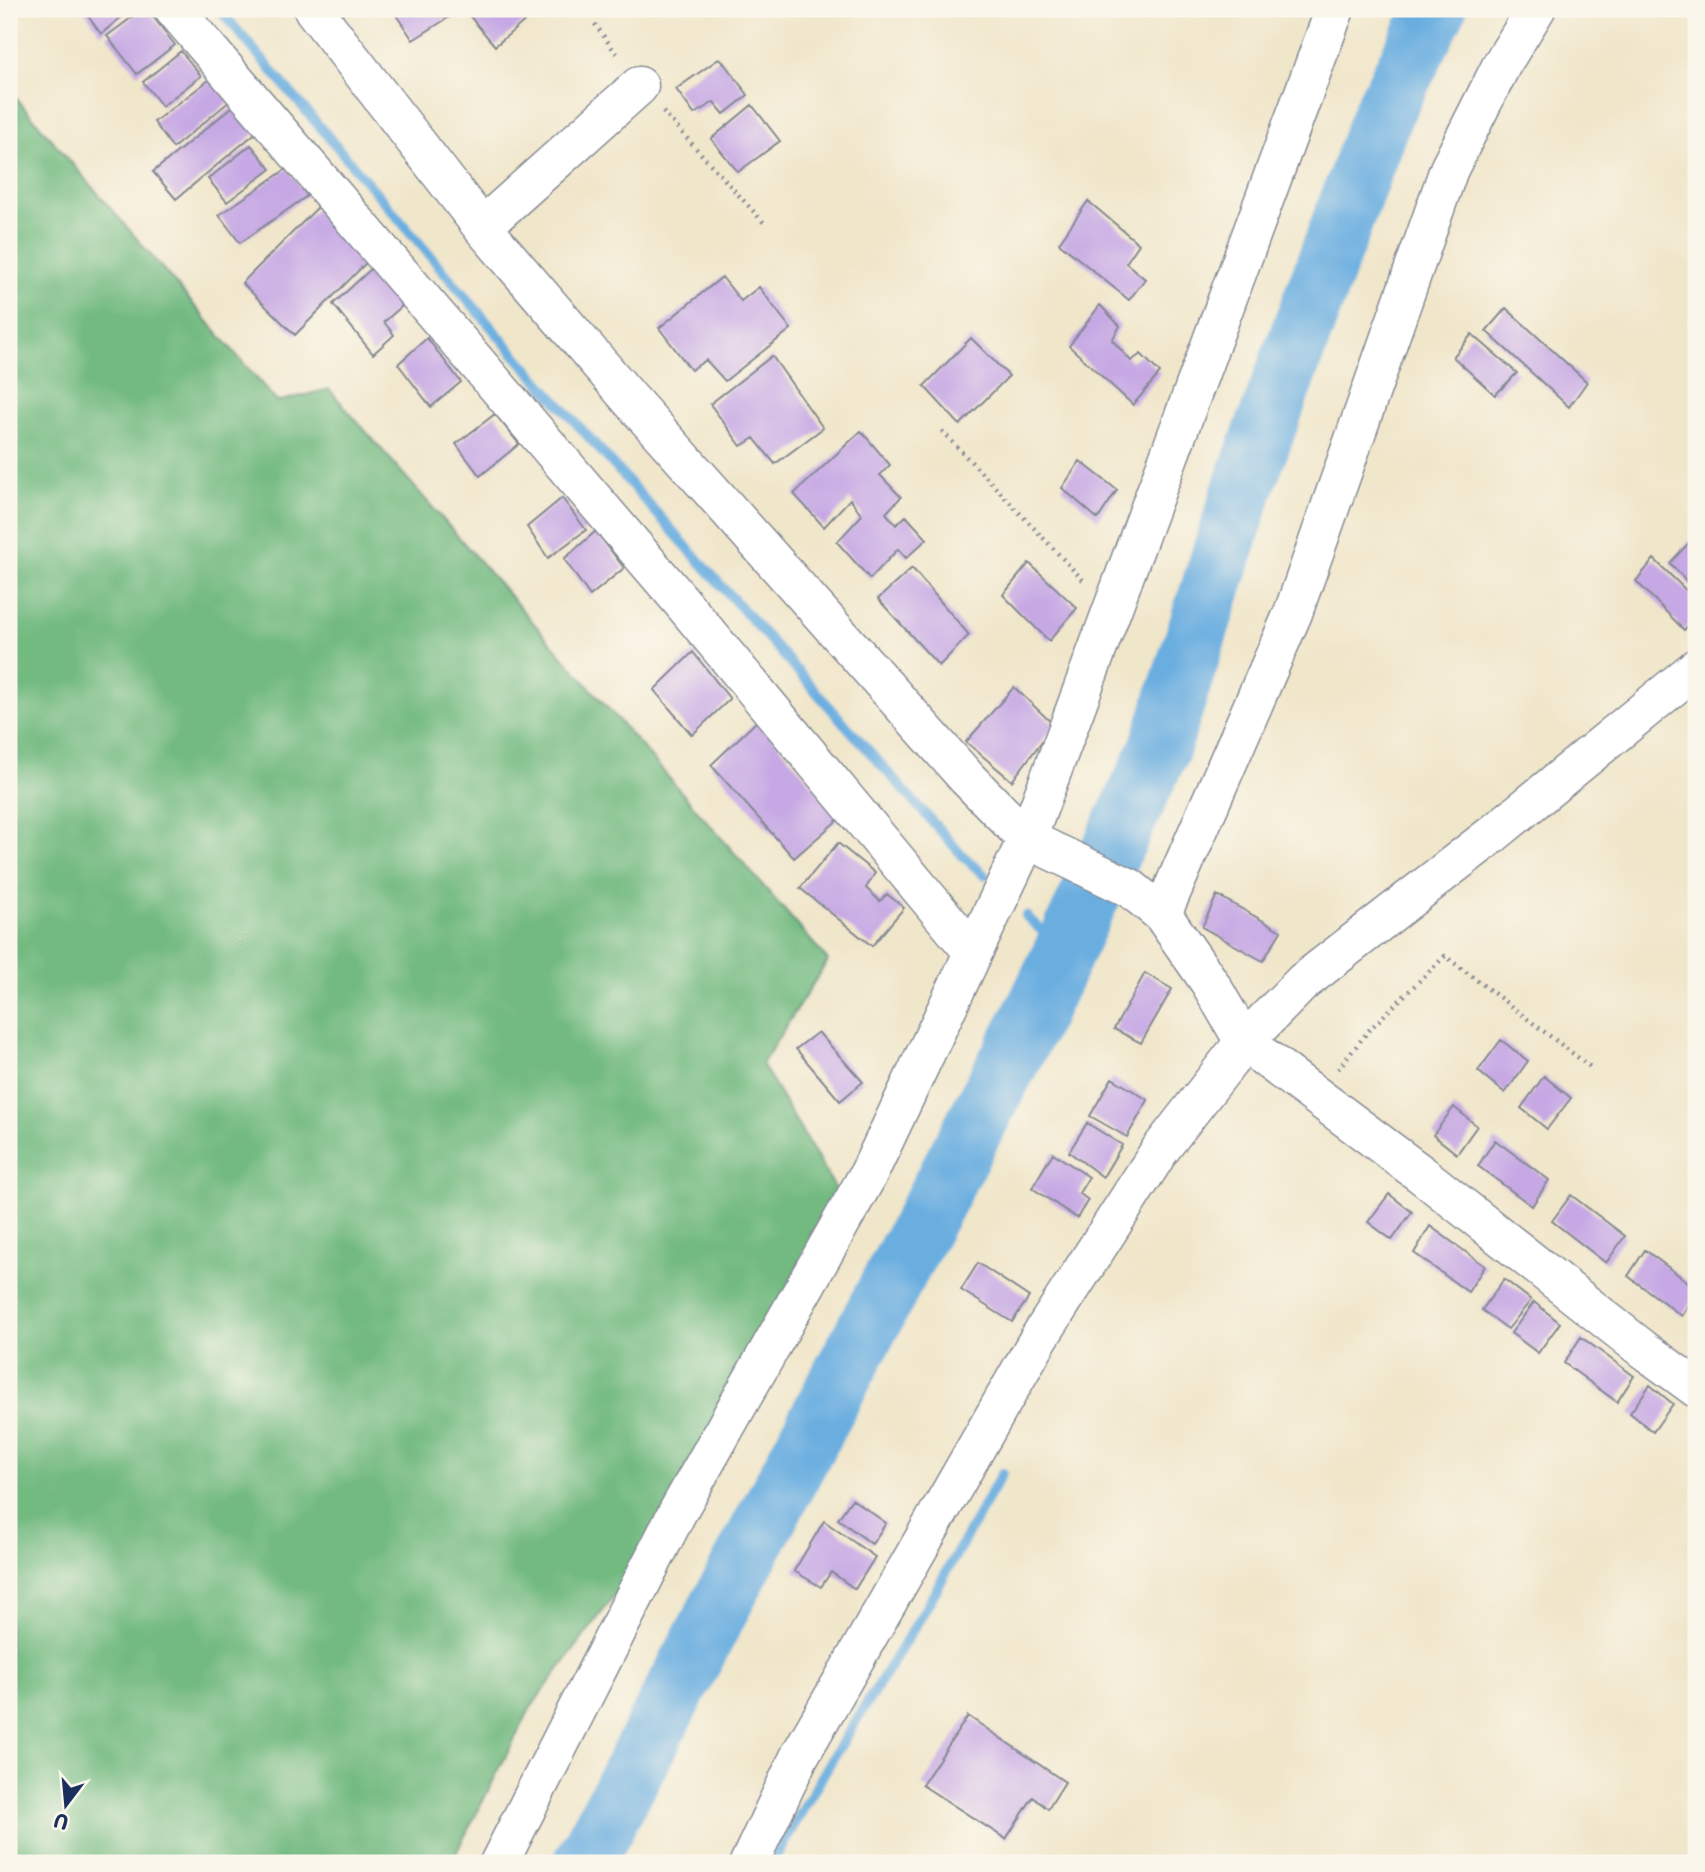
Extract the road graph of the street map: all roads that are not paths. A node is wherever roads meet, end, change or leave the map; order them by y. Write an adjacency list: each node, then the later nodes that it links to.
1 (174, 9): 10 (street)
2 (313, 9): 6 (street)
3 (1335, 9): 8 (street)
4 (1536, 9): 9 (street)
5 (639, 86): 6 (street)
6 (482, 227): 8 (street)
7 (1696, 667): 11 (street)
8 (1027, 839): 9 (street); 10 (street)
9 (1162, 914): 11 (street)
10 (973, 952): 13 (street)
11 (1244, 1042): 12 (street); 14 (street)
12 (1696, 1388)
13 (499, 1863)
14 (748, 1863)

